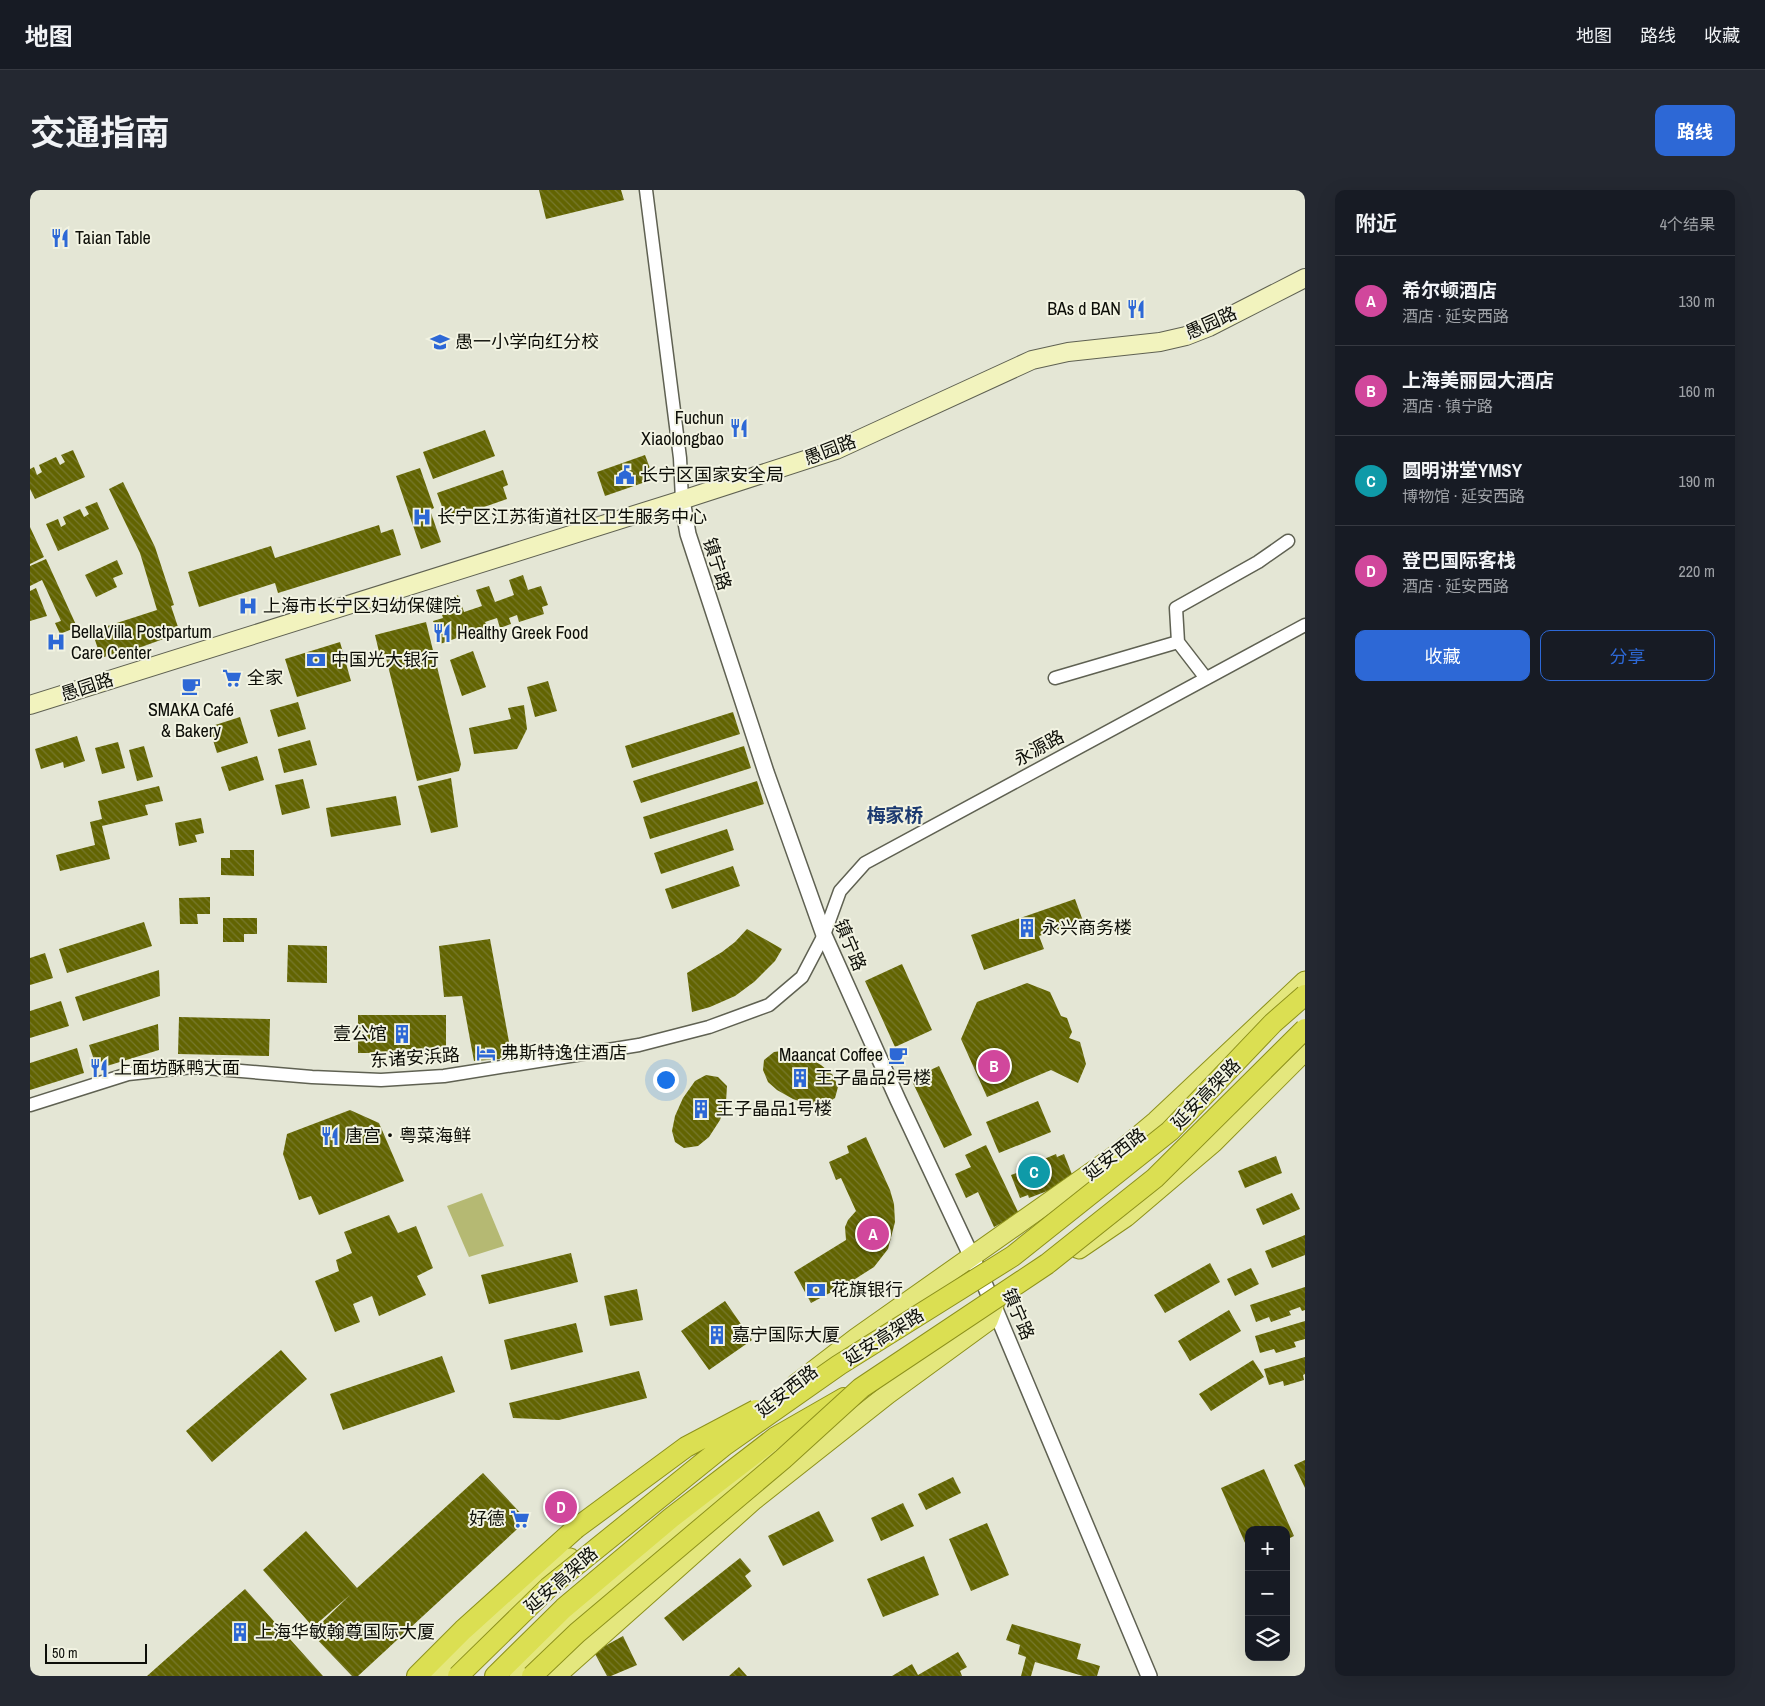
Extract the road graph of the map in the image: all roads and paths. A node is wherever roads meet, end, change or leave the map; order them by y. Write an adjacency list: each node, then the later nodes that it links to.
1 (646, 190): 3 (street, 镇宁路)
2 (1305, 278): 3 (main road, 愚园路)
3 (682, 500): 9 (main road, 愚园路); 10 (street, 镇宁路)
4 (1288, 541): 6 (street)
5 (1305, 625): 8 (street, 永源路)
6 (1178, 642): 7 (street); 8 (street)
7 (1055, 678)
8 (1205, 678): 10 (street, 永源路)
9 (30, 705)
10 (824, 935): 15 (street, 东诸安浜路); 16 (street, 镇宁路)
11 (1305, 981): 16 (main road, 延安西路)
12 (1305, 995): 18 (highway, 延安高架路, bridge)
13 (1305, 1029): 19 (highway, 延安高架路, bridge)
14 (1305, 1051): 17 (main road)
15 (30, 1105)
16 (972, 1256): 17 (street, 镇宁路); 25 (main road, 延安西路)
17 (994, 1305): 20 (main road); 21 (main road); 31 (street, 镇宁路)
18 (839, 1365): 24 (highway, bridge); 26 (highway, 延安高架路, bridge)
19 (861, 1388): 27 (highway, 延安高架路, bridge); 29 (highway, bridge)
20 (709, 1503): 21 (main road); 22 (main road)
21 (725, 1525): 23 (main road)
22 (621, 1576): 23 (main road); 28 (main road)
23 (642, 1598): 30 (main road)
24 (417, 1676)
25 (437, 1676)
26 (458, 1676)
27 (495, 1676)
28 (519, 1676)
29 (532, 1676)
30 (556, 1676)
31 (1149, 1676)

